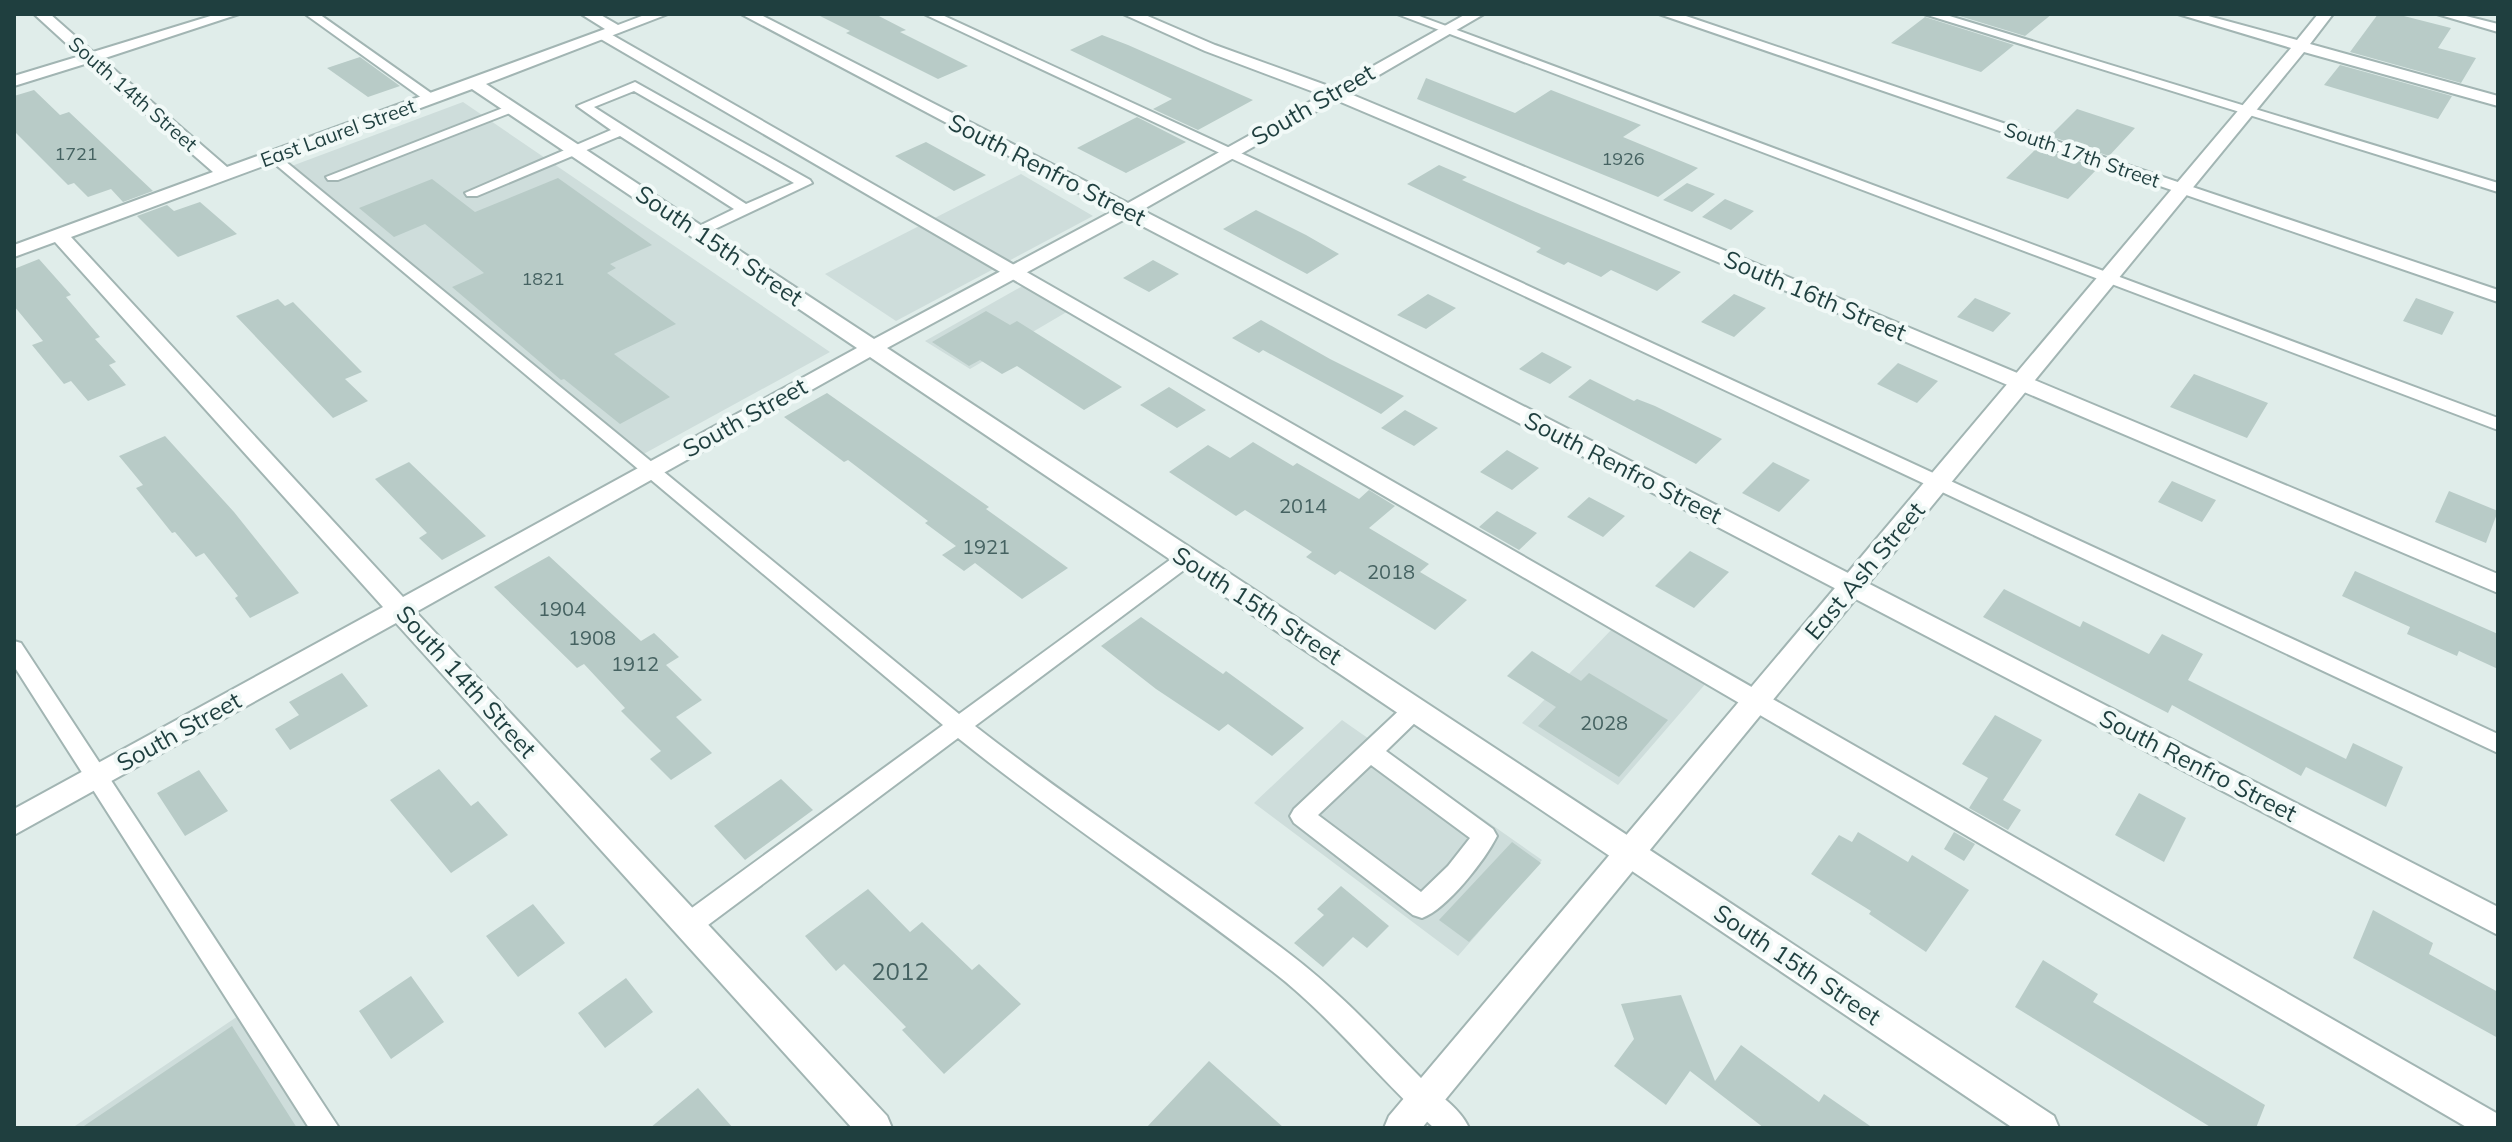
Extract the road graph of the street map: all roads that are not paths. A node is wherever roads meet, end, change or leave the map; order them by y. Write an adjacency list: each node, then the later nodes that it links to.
1 (41, 14): 20 (street, South 14th Street)
2 (232, 14): 20 (street)
3 (311, 14): 24 (lane)
4 (588, 14): 18 (street)
5 (661, 14): 18 (street, East Laurel Street)
6 (748, 14): 38 (street, South Renfro Street)
7 (930, 14): 30 (lane)
8 (1130, 14): 23 (street, South 16th Street)
9 (1403, 14): 17 (lane)
10 (1477, 14): 17 (street, South Street)
11 (1666, 14): 35 (street, South 17th Street)
12 (1930, 14): 27 (lane)
13 (2185, 14): 19 (street)
14 (2326, 14): 19 (street, East Ash Street)
15 (2443, 14): 16 (lane)
16 (2498, 28)
17 (1447, 30): 23 (street, South Street); 43 (lane)
18 (610, 33): 22 (street, East Laurel Street); 42 (lane)
19 (2302, 46): 25 (street); 27 (street, East Ash Street)
20 (91, 57): 21 (street); 32 (street, South 14th Street)
21 (14, 81)
22 (474, 83): 24 (street, East Laurel Street); 26 (street, South 15th Street)
23 (1333, 93): 30 (street, South Street); 46 (street, South 16th Street)
24 (431, 98): 31 (street, East Laurel Street)
25 (2498, 101)
26 (513, 109): 29 (street, South 15th Street); 33 (lane)
27 (2248, 112): 34 (lane); 35 (street, East Ash Street)
28 (622, 130): 29 (lane); 37 (lane); 37 (lane)
29 (576, 150): 36 (lane); 39 (street, South 15th Street)
30 (1228, 154): 38 (street, South Street); 49 (lane)
31 (274, 156): 32 (street, East Laurel Street); 48 (lane)
32 (225, 174): 40 (street, East Laurel Street)
33 (333, 177)
34 (2498, 188)
35 (2184, 189): 43 (street, East Ash Street); 44 (street, South 17th Street)
36 (472, 193)
37 (745, 210): 39 (lane)
38 (1128, 211): 42 (street, South Street); 52 (street, South Renfro Street)
39 (698, 232): 45 (street, South 15th Street)
40 (59, 235): 41 (street, East Laurel Street); 53 (street, South 14th Street)
41 (14, 251)
42 (1014, 271): 45 (street, South Street); 55 (lane)
43 (2110, 279): 46 (street, East Ash Street); 47 (lane)
44 (2498, 296)
45 (872, 348): 48 (street, South Street); 50 (street, South 15th Street)
46 (2022, 383): 49 (street, East Ash Street); 51 (street, South 16th Street)
47 (2498, 424)
48 (651, 470): 53 (street, South Street); 57 (lane)
49 (1937, 485): 52 (street, East Ash Street); 58 (lane)
50 (1185, 559): 56 (street, South 15th Street); 57 (lane)
51 (2498, 584)
52 (1852, 587): 55 (street, East Ash Street); 63 (street, South Renfro Street)
53 (401, 610): 60 (street, South Street); 64 (street, South 14th Street)
54 (14, 649): 60 (lane)
55 (1755, 703): 62 (street, East Ash Street); 71 (lane)
56 (1414, 710): 59 (lane); 62 (street, South 15th Street)
57 (960, 727): 64 (lane); 65 (lane)
58 (2498, 744)
59 (1369, 751): 59 (lane)
60 (97, 778): 61 (street, South Street); 66 (lane)
61 (14, 823)
62 (1629, 853): 65 (street, East Ash Street); 70 (street, South 15th Street)
63 (2498, 922)
64 (687, 926): 67 (street, South 14th Street)
65 (1424, 1101): 68 (street, East Ash Street); 69 (lane)
66 (325, 1128)
67 (875, 1128)
68 (1401, 1128)
69 (1455, 1128)
70 (2042, 1128)
71 (2495, 1128)

